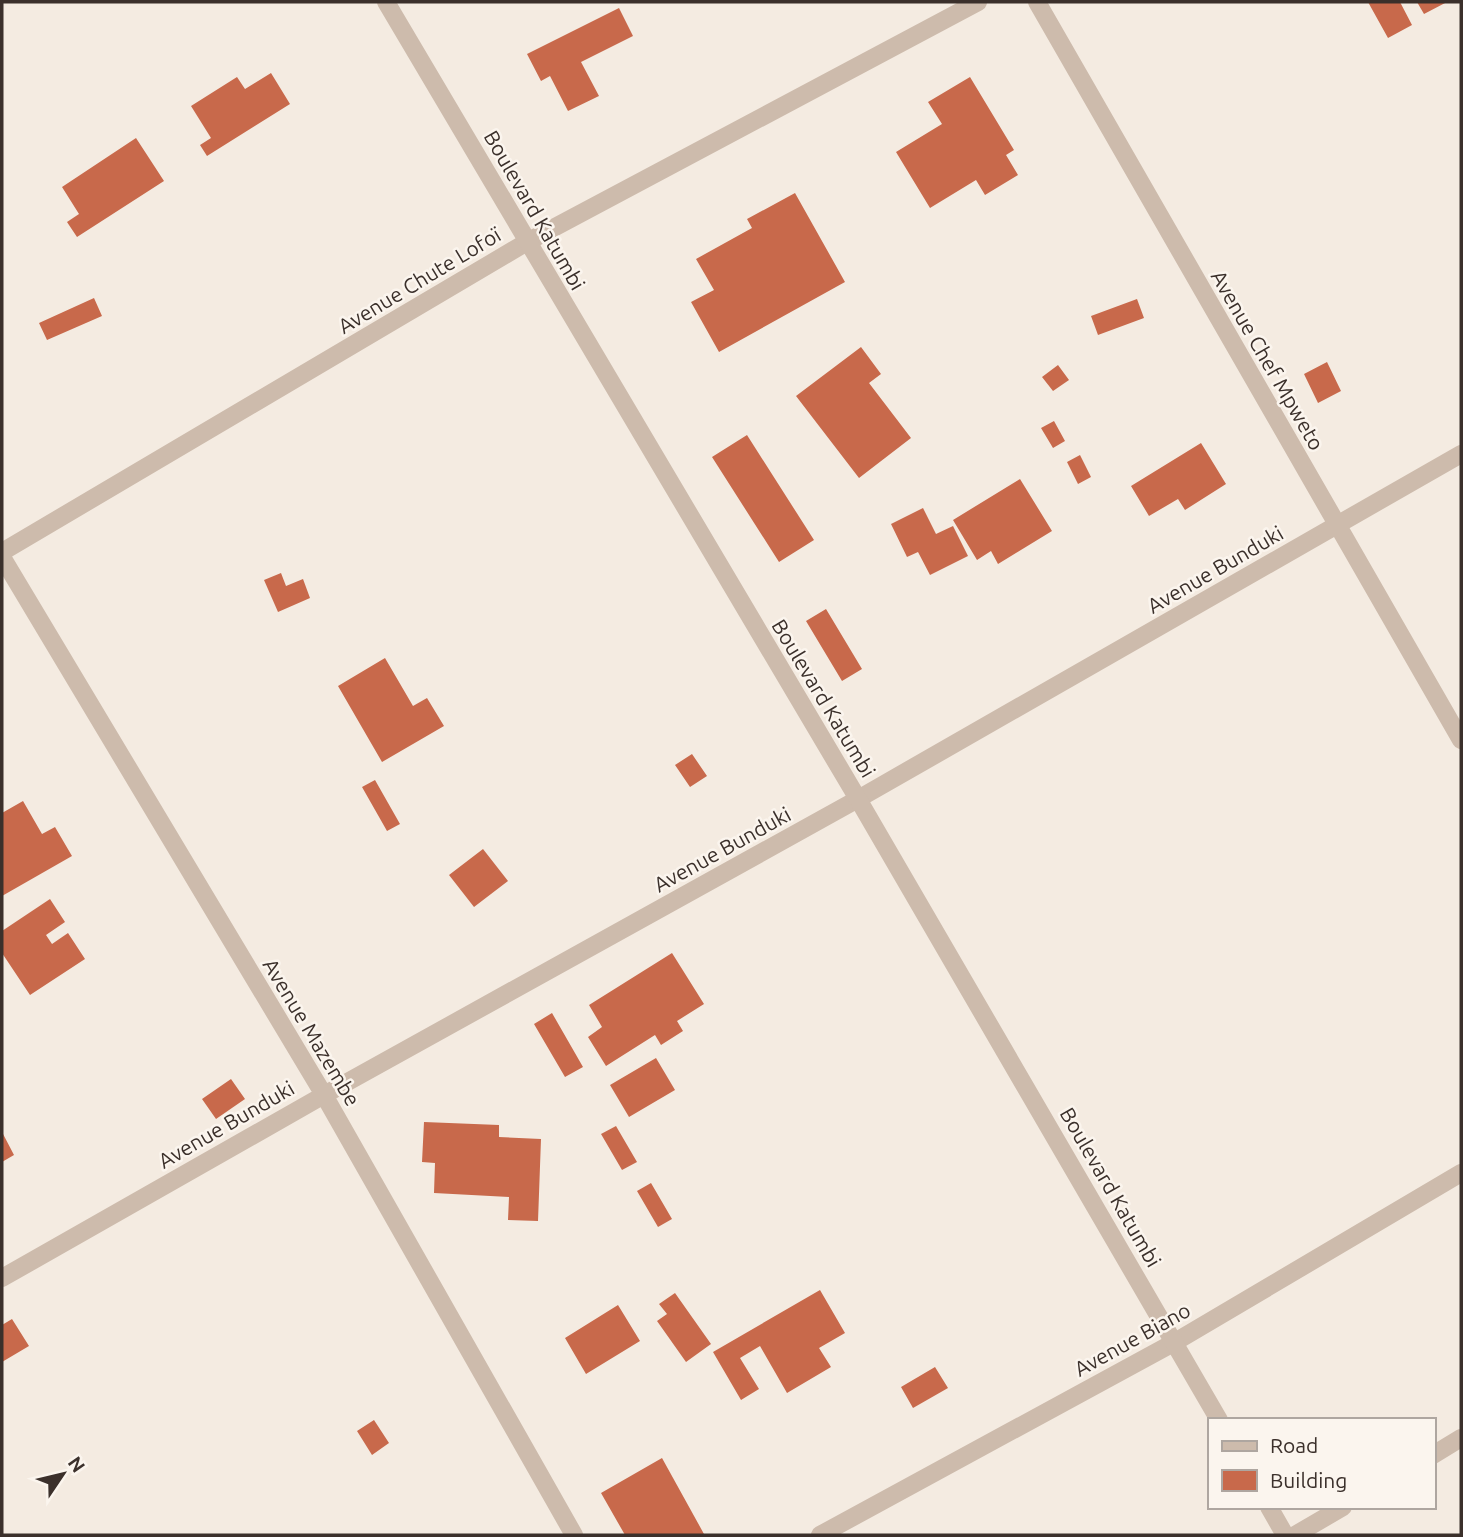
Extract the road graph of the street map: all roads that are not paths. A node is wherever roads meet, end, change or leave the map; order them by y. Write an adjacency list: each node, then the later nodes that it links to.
1 (386, 2): 4 (street, Boulevard Katumbi)
2 (978, 2): 4 (street, Avenue Chute Lofoï)
3 (1037, 2): 6 (street, Avenue Chef Mpweto)
4 (527, 242): 7 (street, Avenue Chute Lofoï); 9 (street, Boulevard Katumbi)
5 (1461, 454): 6 (street, Avenue Bunduki)
6 (1337, 525): 8 (street, Avenue Chef Mpweto); 9 (street, Avenue Bunduki)
7 (2, 554): 10 (street, Avenue Mazembe)
8 (1461, 740)
9 (858, 799): 10 (street, Avenue Bunduki); 13 (street, Boulevard Katumbi)
10 (324, 1095): 12 (street, Avenue Bunduki); 19 (street, Avenue Mazembe)
11 (1461, 1173): 13 (street, Avenue Biano)
12 (2, 1278)
13 (1175, 1342): 14 (street, Boulevard Katumbi); 20 (street, Avenue Biano)
14 (1218, 1418)
15 (1461, 1438): 16 (street)
16 (1435, 1454)
17 (1270, 1509): 21 (street)
18 (1340, 1509): 22 (street)
19 (574, 1535)
20 (820, 1535)
21 (1285, 1535)
22 (1295, 1535)

